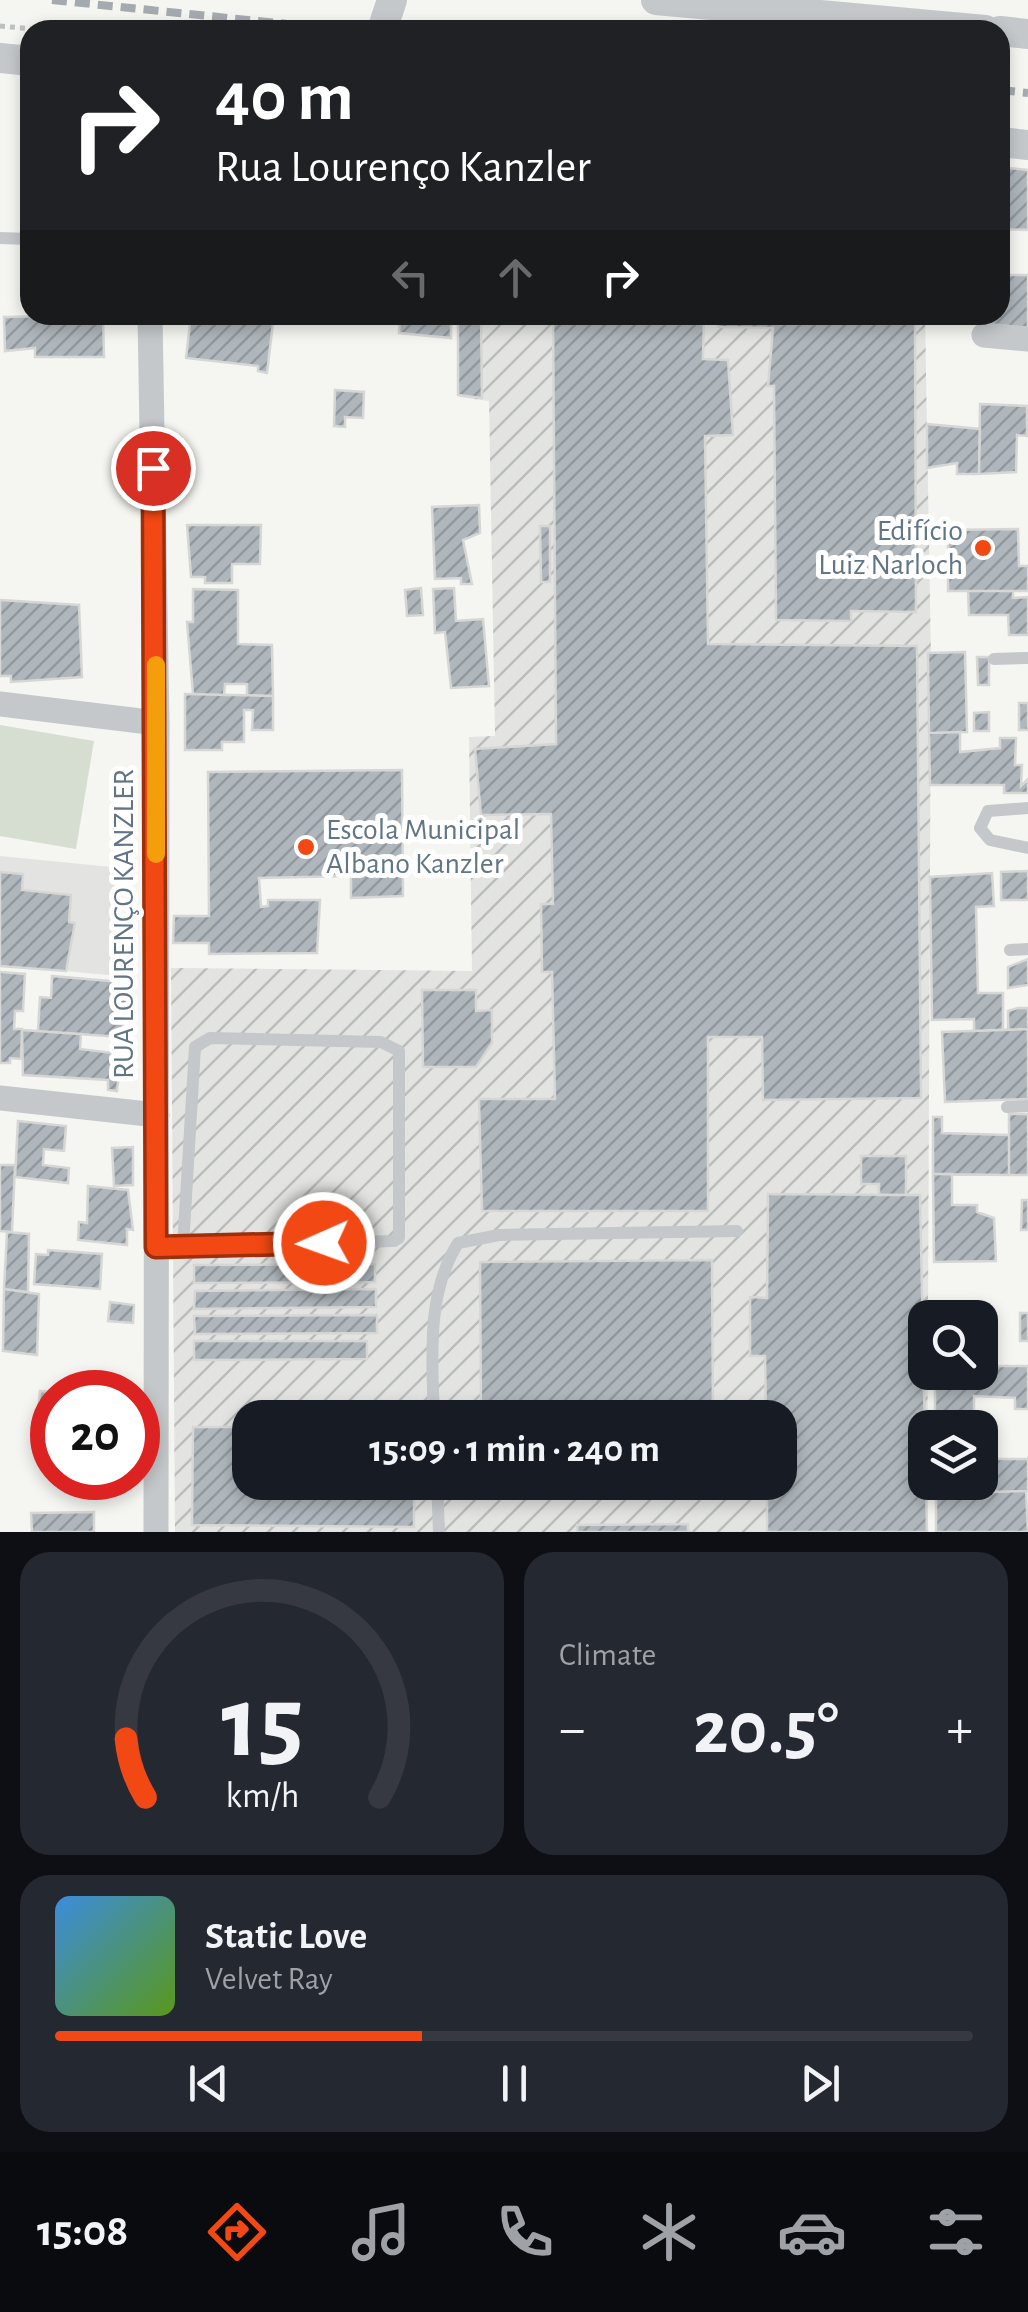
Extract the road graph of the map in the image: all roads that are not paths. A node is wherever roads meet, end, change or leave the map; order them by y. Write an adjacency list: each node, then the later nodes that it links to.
1 (656, 0): 2 (street)
2 (875, 20)
3 (150, 325): 9 (street, RUA LOURENÇO KANZLER)
4 (984, 336): 5 (street)
5 (1028, 339)
6 (1028, 658): 7 (lane)
7 (994, 659)
8 (0, 704): 9 (street)
9 (156, 723): 17 (street, RUA LOURENÇO KANZLER)
10 (1028, 808): 11 (lane)
11 (1028, 848)
12 (1028, 949): 13 (lane)
13 (1010, 950)
14 (0, 1098): 17 (street)
15 (1028, 1106): 16 (lane)
16 (1007, 1107)
17 (157, 1114): 20 (street, RUA LOURENÇO KANZLER)
18 (736, 1231): 21 (lane)
19 (183, 1246): 19 (lane); 20 (lane)
20 (156, 1247): 23 (street, RUA LOURENÇO KANZLER)
21 (434, 1400)
22 (438, 1500): 24 (lane)
23 (156, 1532)
24 (439, 1532)

